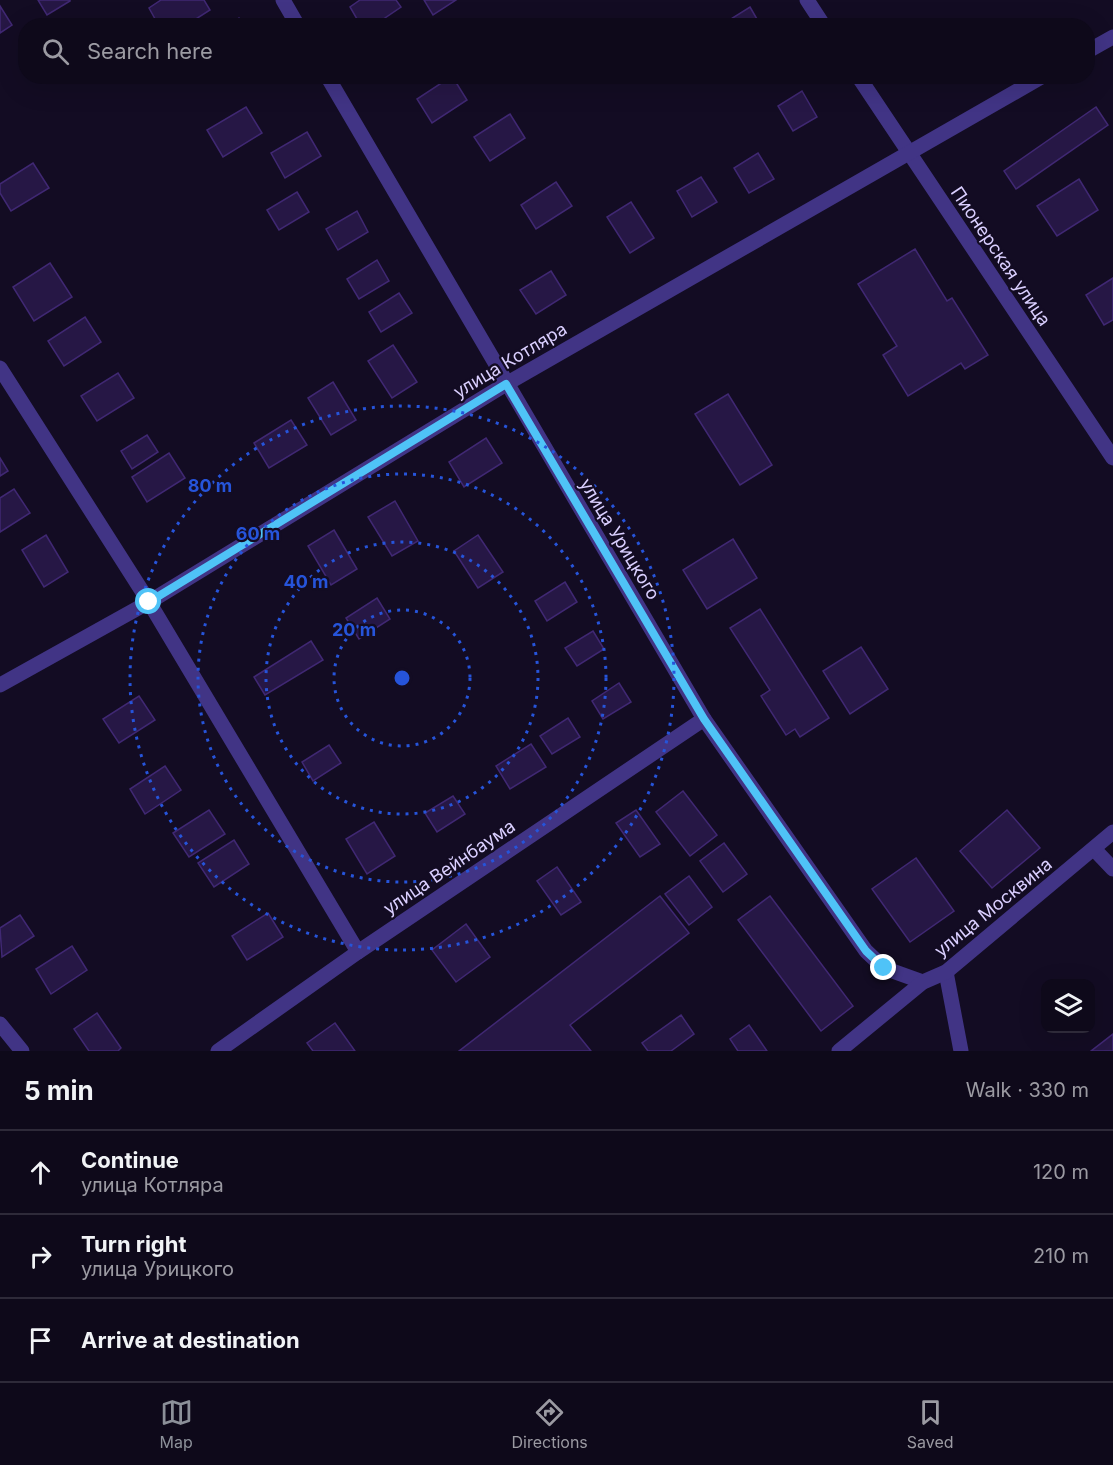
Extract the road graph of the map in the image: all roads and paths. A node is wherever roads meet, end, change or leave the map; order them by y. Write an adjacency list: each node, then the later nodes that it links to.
1 (283, 0): 3 (street)
2 (807, 0): 4 (street)
3 (293, 18)
4 (819, 18)
5 (1113, 37): 6 (street)
6 (1095, 47)
7 (332, 84): 12 (street, улица Урицкого)
8 (863, 84): 10 (street, Пионерская улица)
9 (1029, 84): 10 (street, улица Котляра)
10 (908, 152): 12 (street, улица Котляра); 13 (street, Пионерская улица)
11 (0, 368): 14 (street)
12 (506, 384): 14 (street, улица Котляра); 16 (street, улица Урицкого)
13 (1113, 458)
14 (149, 602): 15 (street, улица Котляра); 20 (street)
15 (0, 685)
16 (704, 719): 20 (street, улица Вейнбаума); 22 (street, улица Урицкого)
17 (1113, 832): 18 (street, улица Москвина)
18 (1094, 849): 19 (street); 21 (street, улица Москвина)
19 (1113, 869)
20 (358, 952): 25 (street, улица Вейнбаума)
21 (946, 972): 22 (street, улица Москвина); 27 (street)
22 (922, 982): 26 (street, улица Москвина)
23 (0, 1024): 24 (street)
24 (22, 1051)
25 (218, 1051)
26 (839, 1051)
27 (961, 1051)

